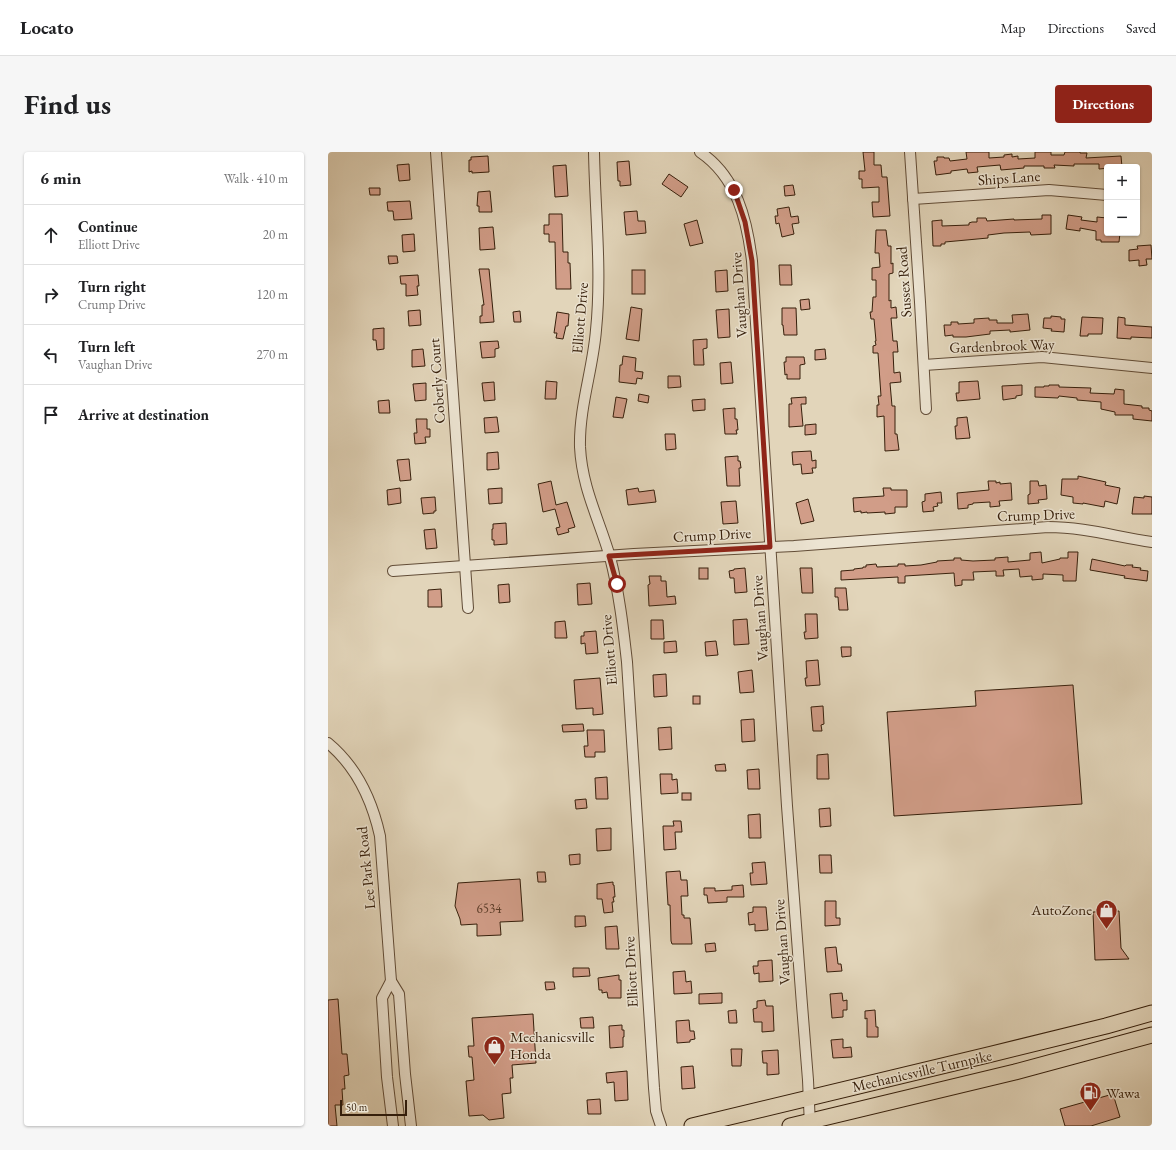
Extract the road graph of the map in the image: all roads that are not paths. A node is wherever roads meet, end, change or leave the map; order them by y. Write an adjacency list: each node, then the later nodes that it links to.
1 (436, 152): 13 (street, Coberly Court)
2 (594, 152): 12 (street, Elliott Drive)
3 (700, 152): 11 (street, Vaughan Drive)
4 (910, 152): 6 (street, Sussex Road)
5 (1104, 196): 6 (street, Ships Lane)
6 (913, 199): 7 (street, Sussex Road)
7 (924, 365): 8 (street, Gardenbrook Way); 9 (street, Sussex Road)
8 (1152, 368)
9 (926, 409)
10 (1152, 542): 11 (street, Crump Drive)
11 (770, 547): 12 (street, Crump Drive); 20 (street, Vaughan Drive)
12 (609, 556): 13 (street, Crump Drive); 24 (street, Elliott Drive)
13 (466, 567): 14 (street, Crump Drive); 15 (street, Coberly Court)
14 (393, 571)
15 (468, 608)
16 (328, 743): 17 (street, Lee Park Road)
17 (391, 982): 22 (street); 23 (street, Lee Park Road)
18 (1152, 1013): 20 (highway, Mechanicsville Turnpike)
19 (1152, 1035): 21 (highway, Mechanicsville Turnpike)
20 (808, 1098): 21 (street, Vaughan Drive); 25 (highway, Mechanicsville Turnpike)
21 (809, 1124): 26 (highway, Mechanicsville Turnpike)
22 (393, 1126)
23 (411, 1126)
24 (660, 1126)
25 (692, 1126)
26 (790, 1126)

